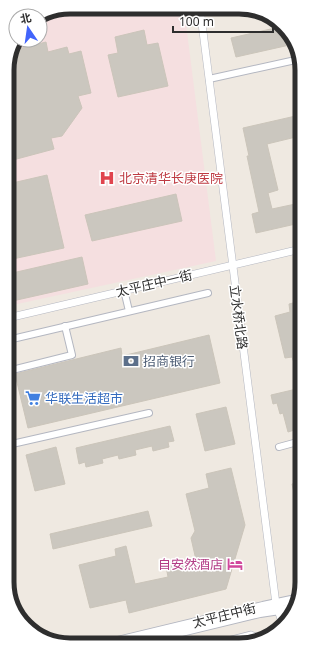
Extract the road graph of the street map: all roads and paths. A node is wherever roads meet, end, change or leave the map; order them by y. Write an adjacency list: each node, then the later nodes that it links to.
1 (201, 14): 3 (street, 立水桥北路)
2 (294, 60): 3 (street)
3 (209, 79): 5 (street, 立水桥北路)
4 (295, 250): 5 (street, 太平庄中一街)
5 (232, 265): 6 (street, 太平庄中一街); 18 (street, 立水桥北路)
6 (124, 290): 8 (street); 9 (street, 太平庄中一街)
7 (208, 293): 8 (street)
8 (129, 311): 10 (street)
9 (14, 317)
10 (65, 326): 11 (street); 12 (street)
11 (14, 339)
12 (14, 370)
13 (149, 413): 15 (street)
14 (295, 442): 16 (street)
15 (14, 444)
16 (279, 446)
17 (292, 601): 18 (main road, 太平庄中街)
18 (277, 607): 19 (main road, 太平庄中街); 20 (street, 立水桥北路); 22 (main road, 太平庄中街); 23 (main road, 太平庄中街)
19 (288, 608)
20 (281, 619)
21 (256, 635): 24 (lane)
22 (130, 638)
23 (157, 638)
24 (232, 638)

